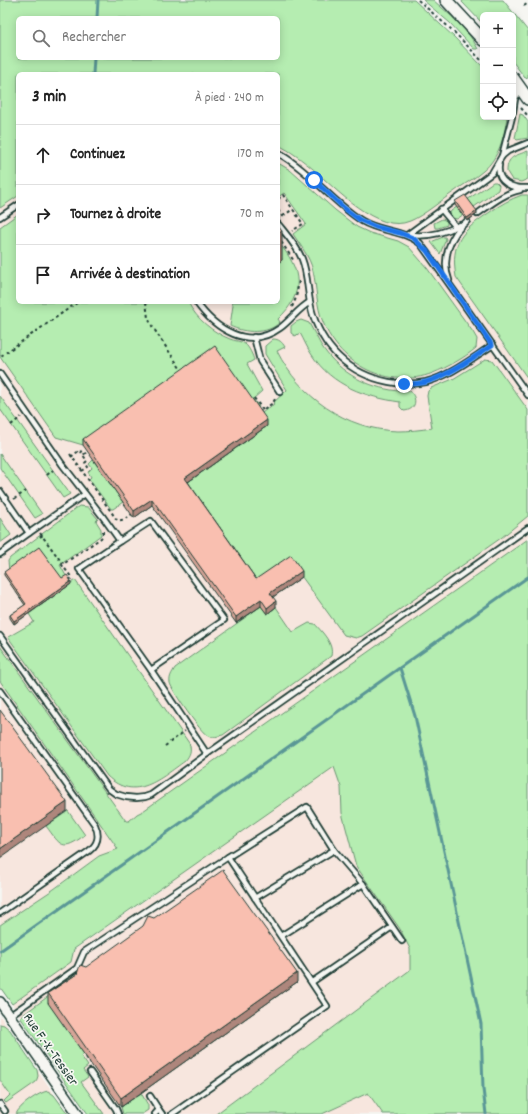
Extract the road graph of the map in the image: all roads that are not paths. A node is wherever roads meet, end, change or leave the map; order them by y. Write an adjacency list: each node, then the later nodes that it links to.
1 (446, 0): 2 (street)
2 (480, 37)
3 (516, 83): 4 (street)
4 (520, 89): 5 (lane); 6 (street)
5 (516, 97)
6 (528, 100)
7 (512, 120): 10 (lane)
8 (528, 143): 10 (lane)
9 (280, 154): 18 (lane)
10 (502, 156): 11 (lane); 13 (lane)
11 (528, 188): 14 (lane)
12 (16, 206): 15 (lane)
13 (441, 209): 17 (lane); 18 (lane)
14 (477, 214)
15 (0, 217)
16 (280, 227): 20 (lane)
17 (456, 227): 18 (lane); 19 (lane)
18 (407, 235): 19 (lane)
19 (451, 286): 23 (lane)
20 (310, 302): 22 (lane); 23 (lane)
21 (198, 304): 22 (lane)
22 (254, 337): 25 (lane)
23 (492, 345): 26 (lane)
24 (0, 374): 28 (lane)
25 (280, 392)
26 (528, 395)
27 (0, 491): 30 (lane)
28 (85, 494): 30 (lane); 31 (lane)
29 (528, 528): 36 (lane)
30 (29, 533): 32 (lane)
31 (120, 541): 34 (lane); 34 (lane)
32 (0, 554)
33 (0, 636): 36 (lane)
34 (151, 670): 36 (lane)
35 (0, 691): 41 (lane)
36 (207, 754)
37 (334, 850): 38 (lane); 39 (lane); 40 (lane)
38 (228, 857): 40 (lane); 46 (lane)
39 (363, 884): 42 (lane); 43 (lane)
40 (255, 898): 43 (lane)
41 (0, 913)
42 (392, 927): 44 (lane); 45 (lane)
43 (281, 936): 45 (lane)
44 (402, 941)
45 (312, 982): 55 (lane)
46 (4, 1010): 52 (street, Rue F.-X.-Tessier)
47 (90, 1072): 53 (lane)
48 (150, 1096): 51 (lane)
49 (0, 1104): 50 (lane)
50 (5, 1111)
51 (161, 1112): 54 (lane)
52 (78, 1114)
53 (118, 1114)
54 (154, 1114)
55 (172, 1114)

